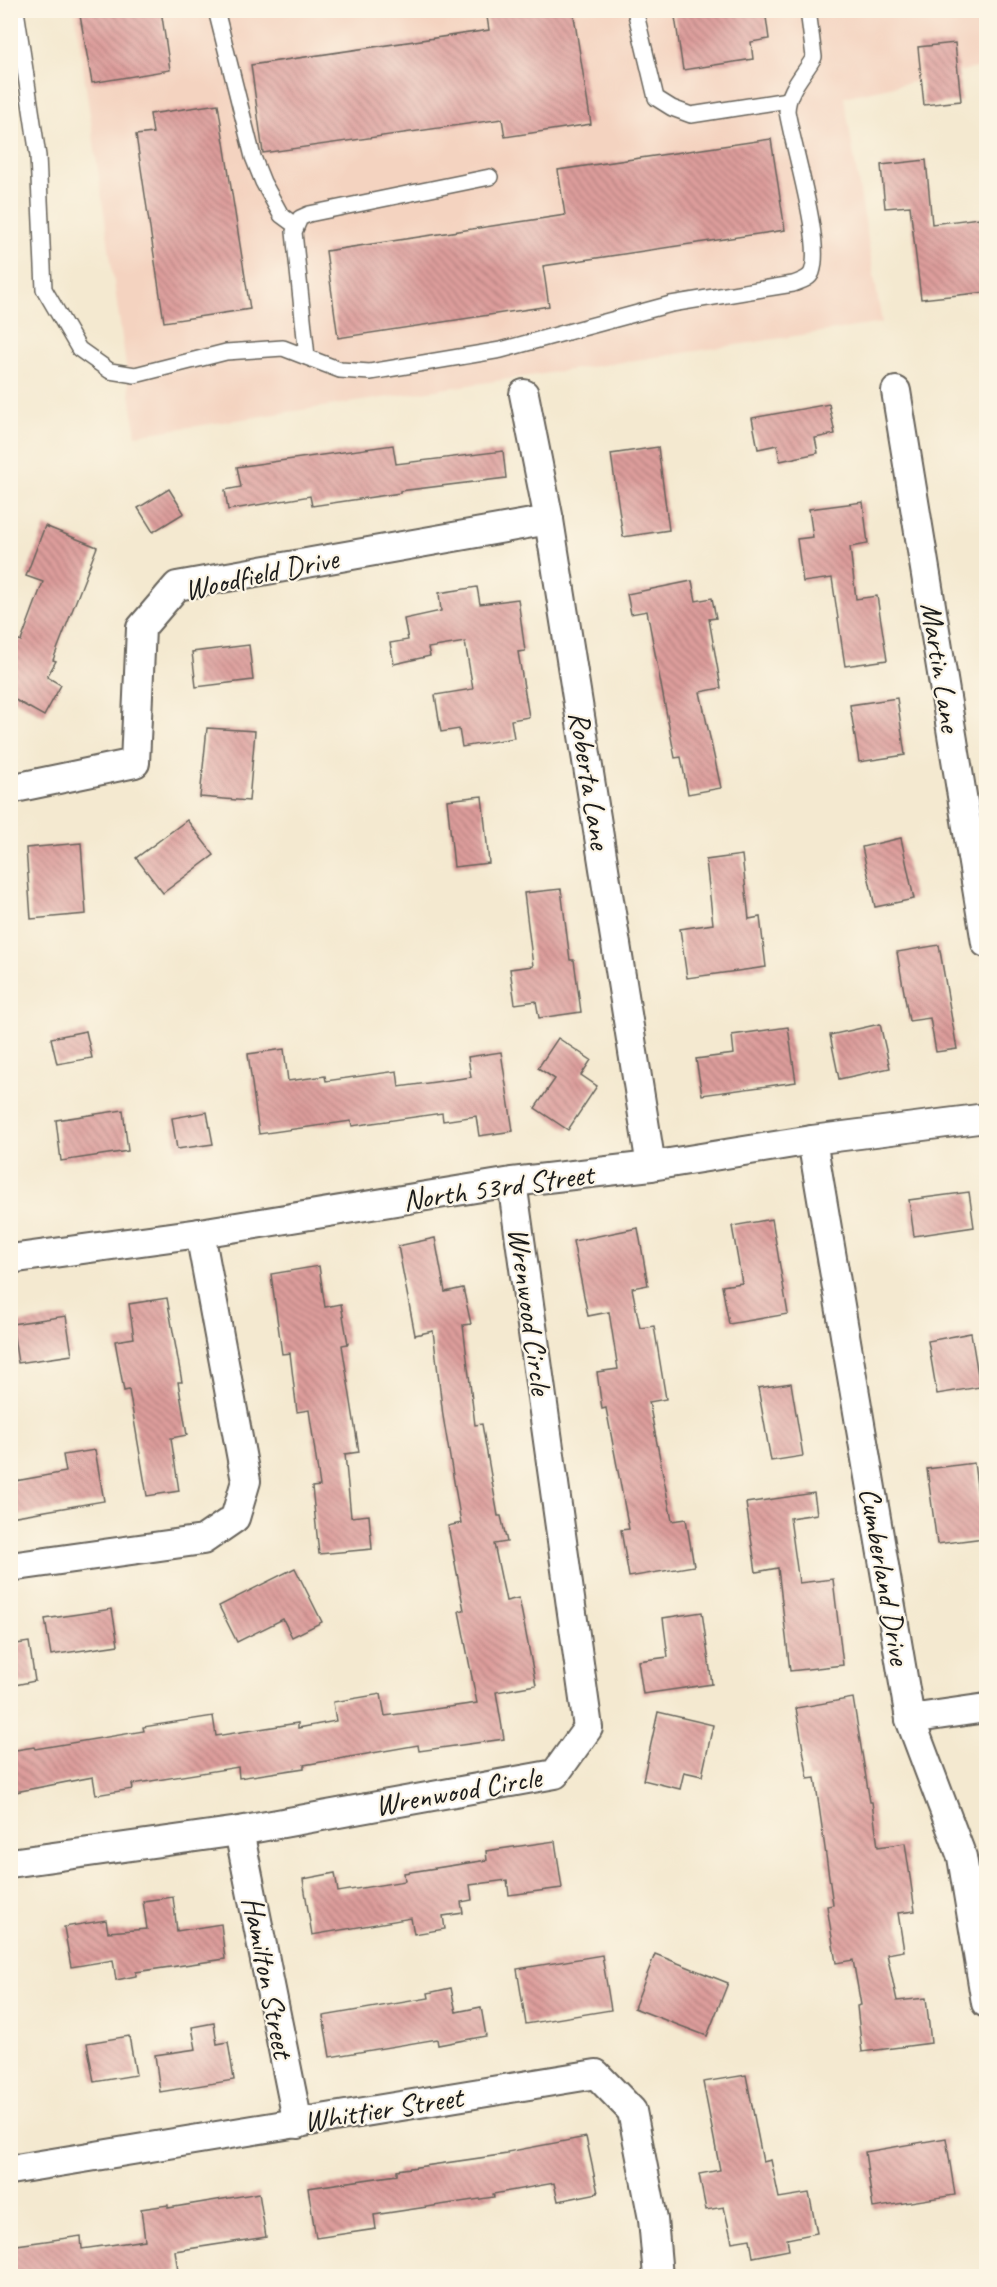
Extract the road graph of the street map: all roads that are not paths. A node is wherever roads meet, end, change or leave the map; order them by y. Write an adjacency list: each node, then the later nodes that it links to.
1 (16, 10): 8 (lane)
2 (216, 10): 7 (lane)
3 (635, 10): 5 (lane)
4 (808, 10): 5 (lane)
5 (788, 100): 8 (lane)
6 (490, 177): 7 (lane)
7 (296, 226): 8 (lane)
8 (307, 357)
9 (896, 391): 13 (street, Martin Lane)
10 (524, 394): 11 (street, Roberta Lane)
11 (549, 520): 12 (street, Woodfield Drive); 16 (street, Roberta Lane)
12 (10, 789)
13 (987, 943)
14 (987, 1118): 15 (street, North 53rd Street)
15 (812, 1140): 16 (street, North 53rd Street); 22 (street, Cumberland Drive)
16 (651, 1166): 17 (street, North 53rd Street)
17 (512, 1182): 18 (street, North 53rd Street); 23 (street, Wrenwood Circle)
18 (200, 1233): 19 (street, North 53rd Street); 20 (street)
19 (10, 1259)
20 (10, 1567)
21 (987, 1708): 22 (street)
22 (910, 1719): 25 (street, Cumberland Drive)
23 (239, 1831): 24 (street, Wrenwood Circle); 26 (street, Hamilton Street)
24 (10, 1863)
25 (987, 2003)
26 (298, 2124): 27 (street, Whittier Street); 28 (street, Whittier Street)
27 (10, 2170)
28 (658, 2277)

